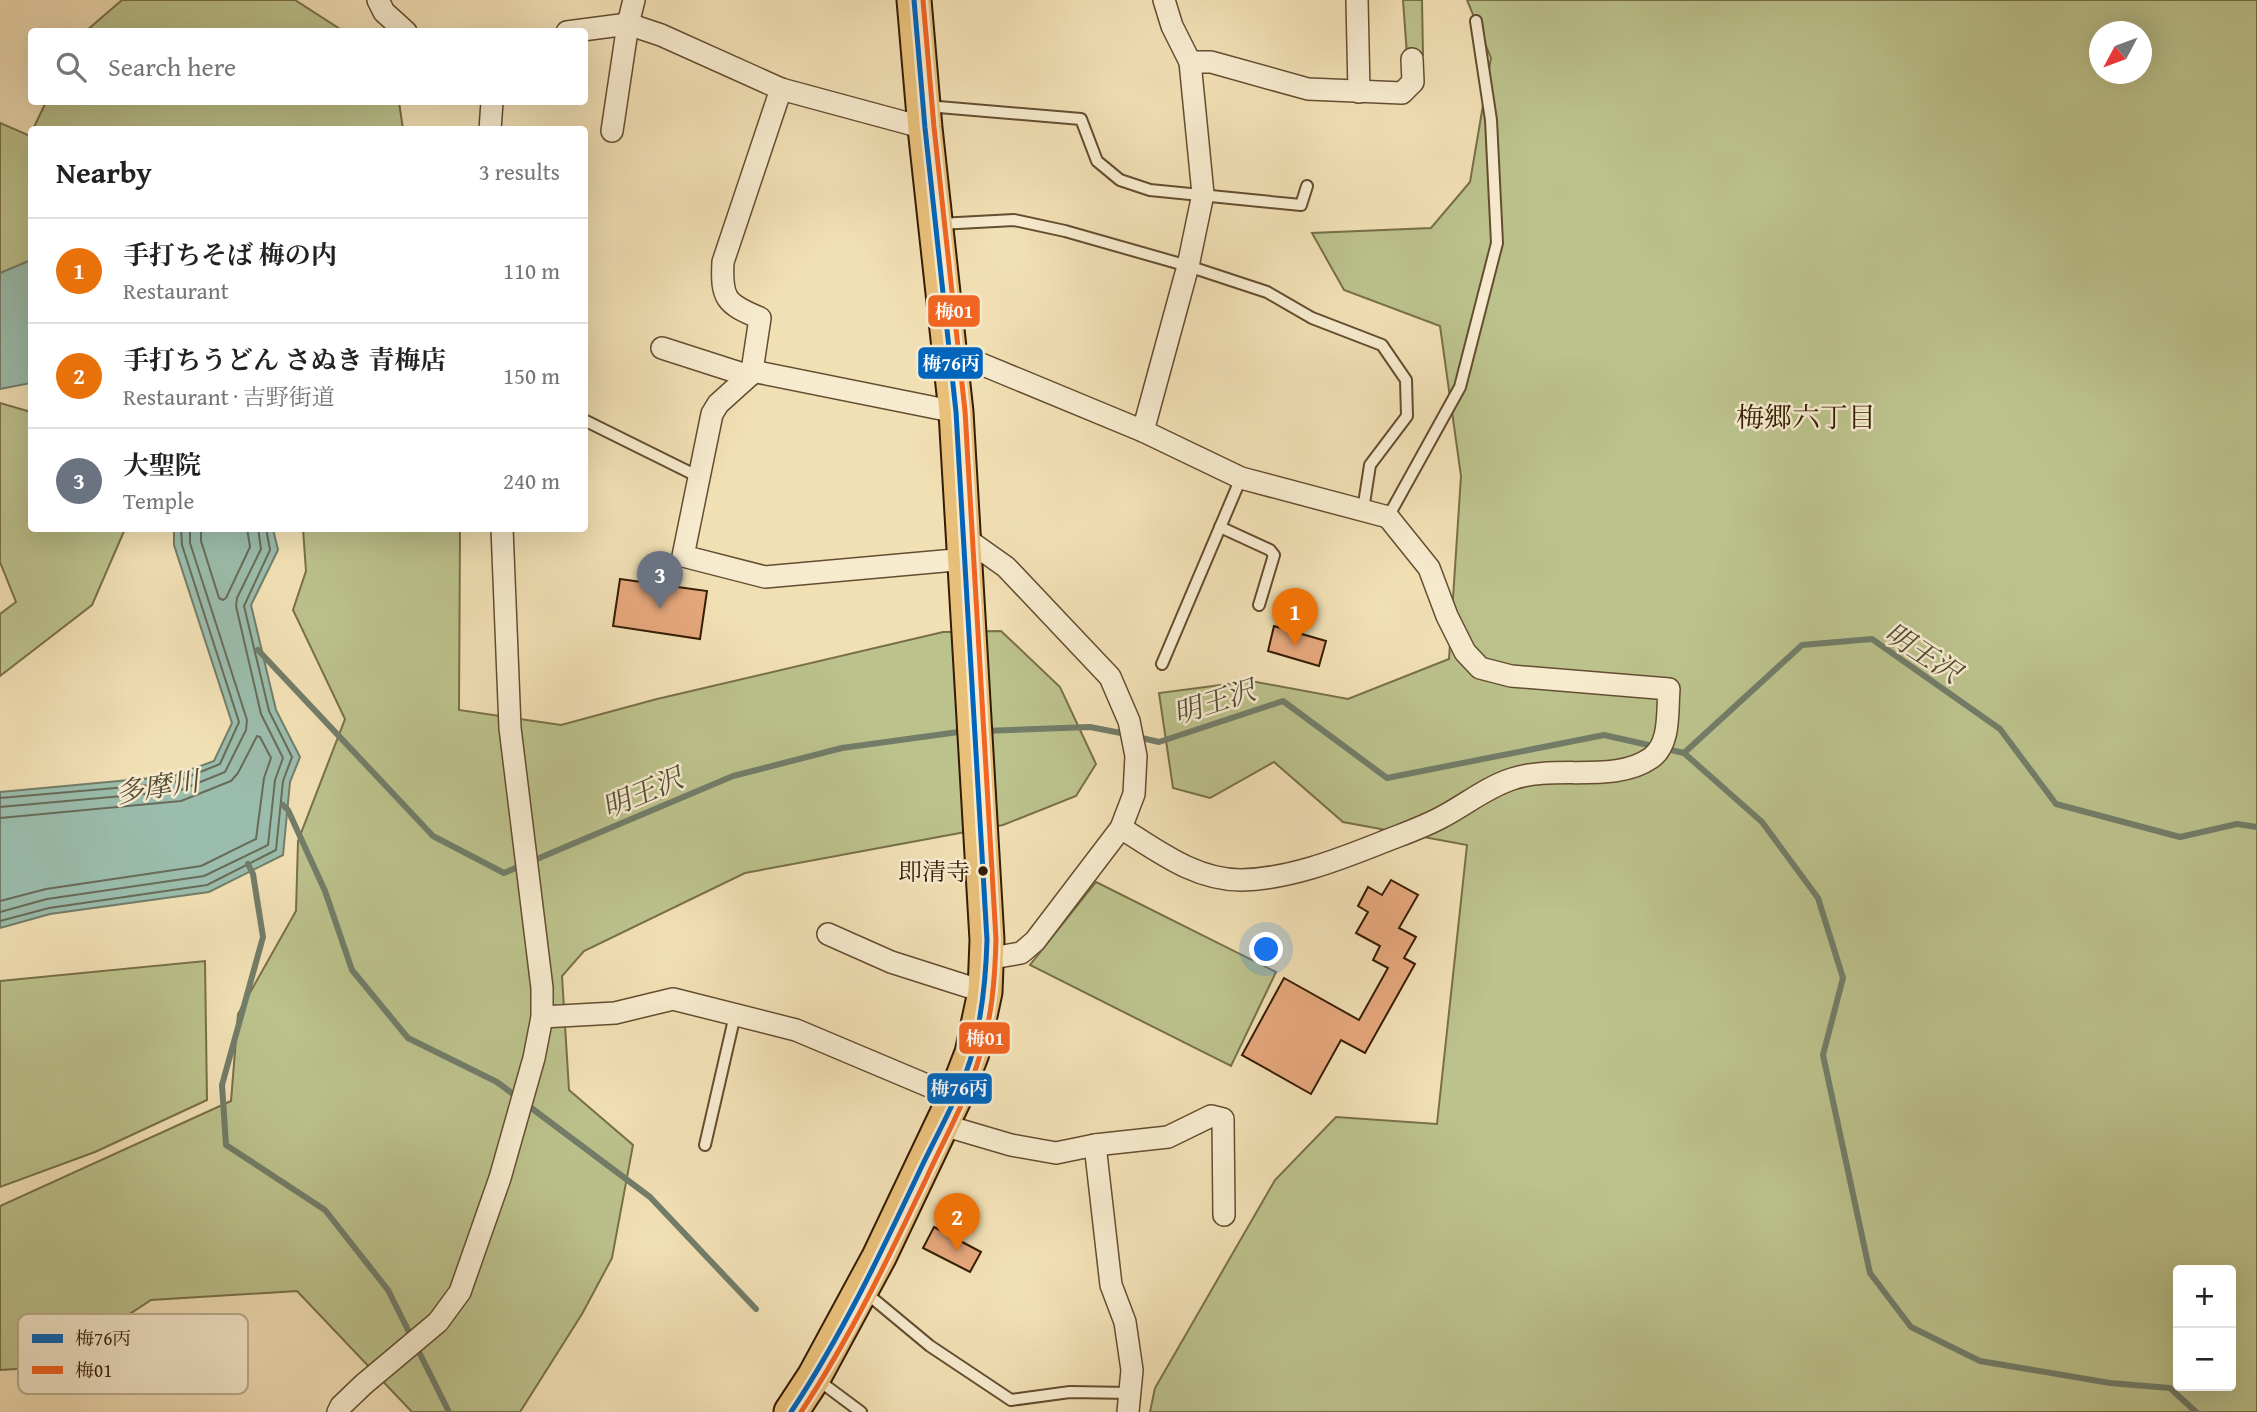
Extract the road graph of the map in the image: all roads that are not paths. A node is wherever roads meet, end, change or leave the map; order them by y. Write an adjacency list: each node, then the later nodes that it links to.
1 (378, 0): 8 (street)
2 (634, 0): 7 (street)
3 (914, 0): 15 (main road)
4 (1164, 0): 11 (street)
5 (1357, 0): 13 (street)
6 (1476, 21): 31 (lane)
7 (628, 24): 9 (street); 12 (street); 17 (street)
8 (402, 28)
9 (588, 29)
10 (1412, 59): 13 (street)
11 (1190, 62): 13 (street); 19 (street)
12 (781, 89): 15 (street); 24 (street)
13 (1359, 92)
14 (492, 105): 16 (street)
15 (925, 116): 19 (lane); 20 (main road)
16 (490, 126)
17 (612, 131)
18 (1307, 186): 19 (lane)
19 (1203, 194): 21 (street)
20 (936, 224): 21 (lane); 23 (main road)
21 (1188, 266): 27 (street); 30 (lane)
22 (663, 348): 24 (street)
23 (949, 356): 25 (main road); 27 (street)
24 (751, 374): 25 (street); 28 (street)
25 (956, 412): 34 (main road)
26 (588, 422): 28 (lane)
27 (1143, 431): 29 (street)
28 (697, 476): 34 (street)
29 (1241, 478): 30 (street); 32 (lane)
30 (1363, 510): 31 (street)
31 (1388, 517): 37 (street)
32 (1220, 527): 35 (lane); 36 (lane)
33 (502, 532): 42 (street)
34 (965, 548): 37 (street); 39 (main road)
35 (1259, 606)
36 (1162, 664)
37 (1121, 828): 39 (street)
38 (828, 934): 40 (street)
39 (986, 959): 40 (main road)
40 (985, 992): 43 (main road)
41 (735, 1015): 42 (street); 43 (street); 44 (lane)
42 (542, 1017): 50 (street)
43 (949, 1111): 45 (street); 47 (main road)
44 (705, 1145)
45 (1095, 1145): 46 (street); 49 (street)
46 (1224, 1215)
47 (861, 1289): 48 (main road); 49 (lane)
48 (814, 1377): 51 (main road); 52 (lane)
49 (1129, 1403)
50 (338, 1412)
51 (791, 1412)
52 (861, 1412)

